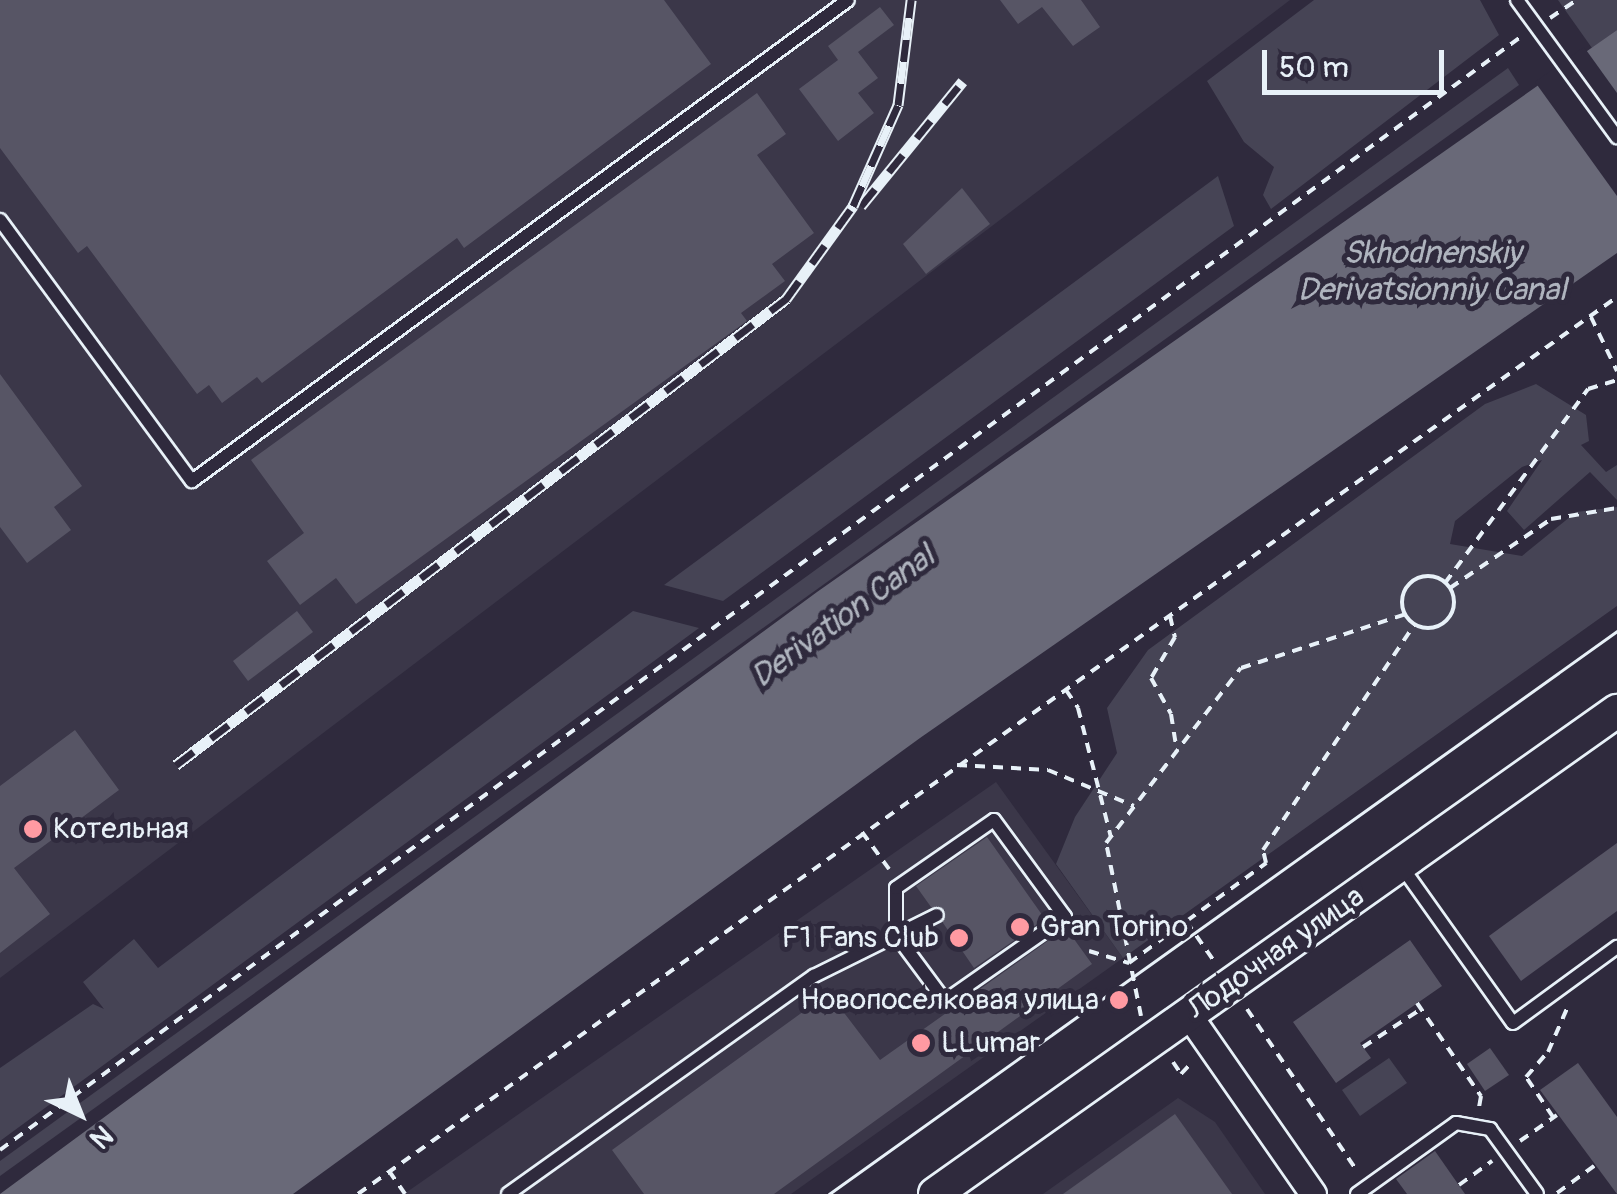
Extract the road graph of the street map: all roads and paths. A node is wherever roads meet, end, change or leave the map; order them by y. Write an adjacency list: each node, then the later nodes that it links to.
1 (848, 0): 7 (lane)
2 (1517, 0): 4 (lane)
3 (1577, 0): 4 (path)
4 (1540, 32): 6 (lane)
5 (1515, 41): 45 (path)
6 (1617, 137)
7 (0, 220)
8 (1617, 297): 9 (path)
9 (1590, 316): 10 (path); 15 (path)
10 (1617, 371)
11 (1617, 380): 13 (path)
12 (1617, 508): 13 (path)
13 (1448, 586): 14 (path); 16 (path)
14 (1406, 614): 16 (path); 19 (path)
15 (1170, 616): 17 (path); 19 (path)
16 (1415, 624): 30 (path)
17 (1065, 688): 20 (path); 21 (path)
18 (1617, 711): 26 (street, Лодочная улица)
19 (1178, 750): 22 (path)
20 (957, 765): 21 (path); 23 (path)
21 (1096, 785): 22 (path); 24 (path)
22 (1134, 806): 24 (path)
23 (861, 831): 28 (path); 47 (path)
24 (1111, 836): 34 (path)
25 (1021, 858): 27 (lane); 31 (lane); 31 (lane)
26 (1401, 865): 36 (lane); 38 (street, Лодочная улица)
27 (1007, 866)
28 (890, 870)
29 (937, 915): 31 (lane)
30 (1186, 921): 34 (path); 35 (path)
31 (896, 935): 51 (lane)
32 (1617, 947): 36 (lane)
33 (1089, 951): 34 (path)
34 (1130, 963): 39 (path)
35 (1219, 970)
36 (1566, 984): 43 (path)
37 (1244, 1005): 48 (path)
38 (1188, 1014): 52 (street, Лодочная улица); 53 (street)
39 (1141, 1016)
40 (1363, 1048): 44 (path)
41 (1168, 1054): 42 (path)
42 (1181, 1074)
43 (1554, 1117)
44 (1475, 1126): 48 (lane); 54 (lane)
45 (0, 1150)
46 (1594, 1166): 55 (path)
47 (389, 1171): 49 (path); 50 (path)
48 (1361, 1191)
49 (358, 1194)
50 (404, 1194)
51 (508, 1194)
52 (935, 1194)
53 (1312, 1194)
54 (1537, 1194)
55 (1555, 1194)

